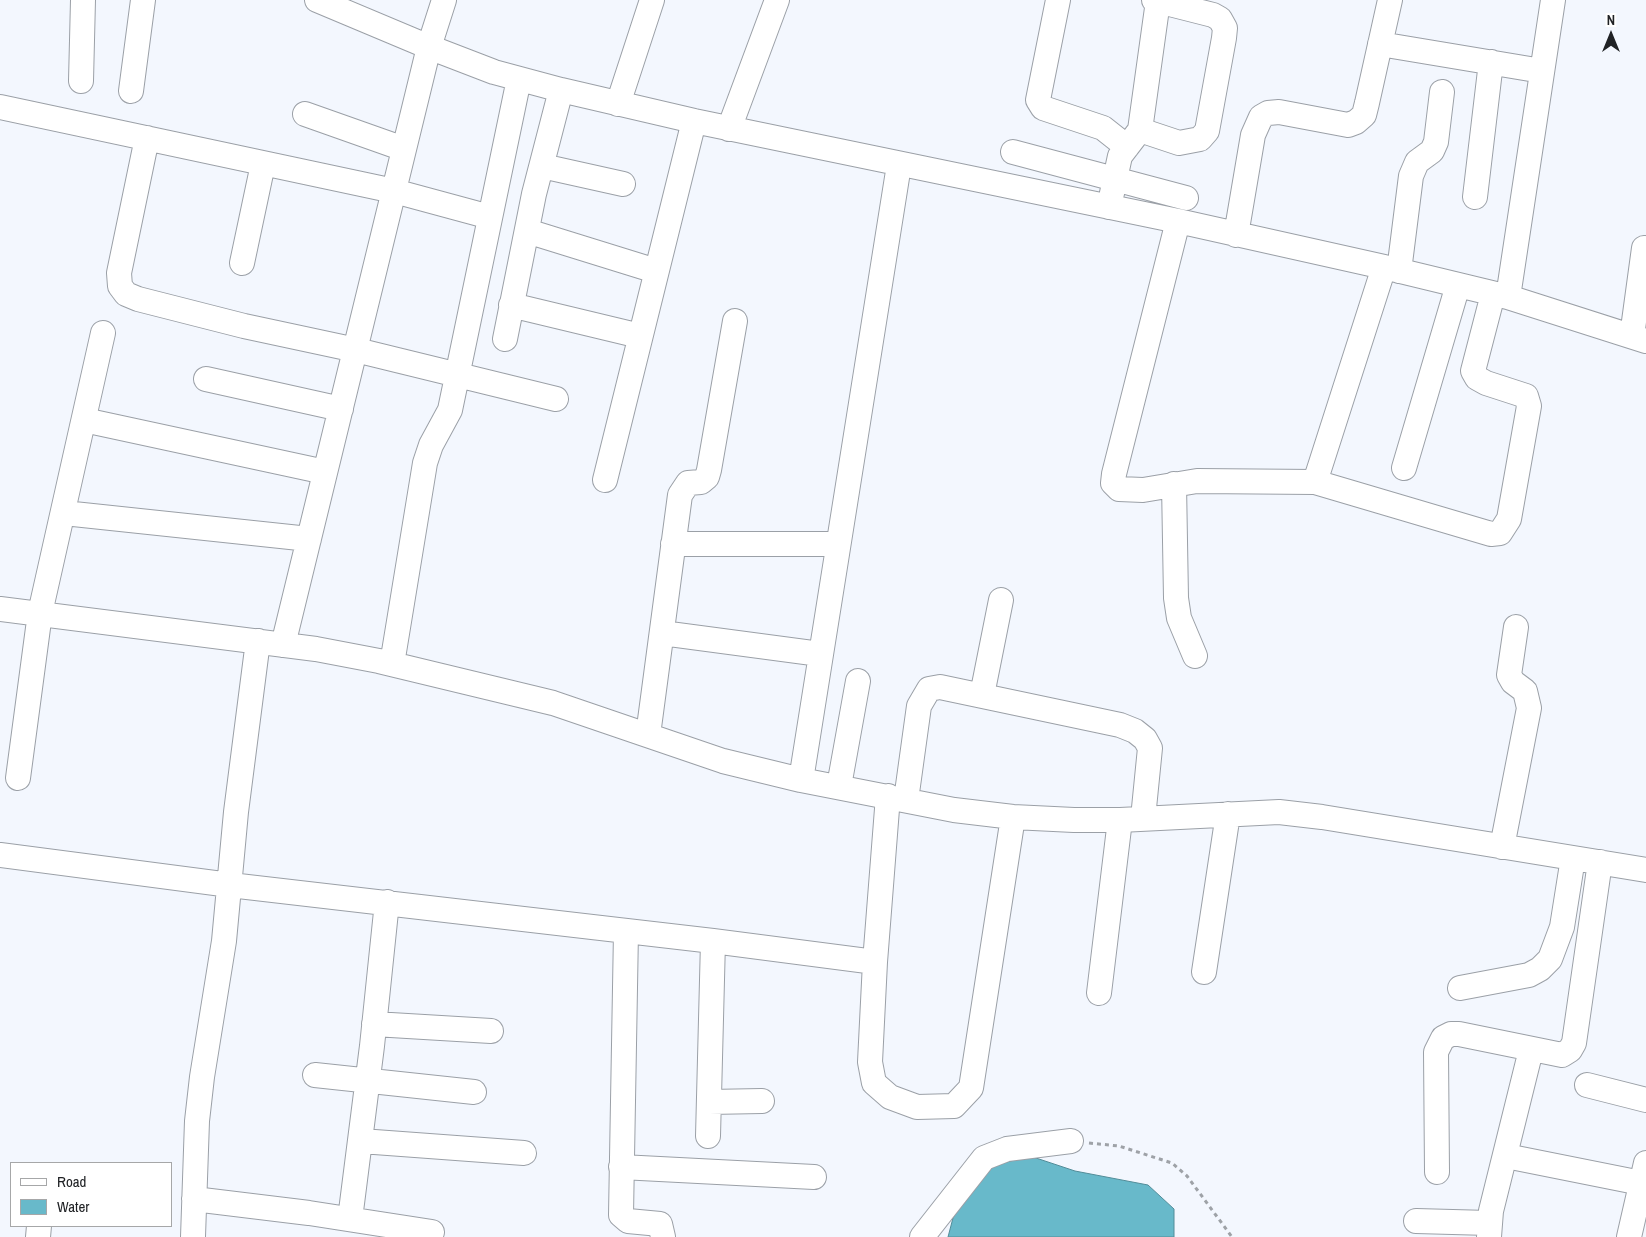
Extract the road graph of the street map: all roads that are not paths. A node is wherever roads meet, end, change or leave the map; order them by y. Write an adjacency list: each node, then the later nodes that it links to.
1 (83, 0): 16 (street)
2 (143, 0): 18 (street)
3 (317, 0): 12 (street)
4 (444, 0): 12 (street)
5 (652, 0): 20 (street)
6 (777, 0): 24 (street)
7 (1058, 0): 26 (street)
8 (1390, 0): 11 (street)
9 (1553, 0): 14 (street)
10 (1156, 1): 26 (street); 26 (street)
11 (1380, 44): 13 (street); 41 (street)
12 (429, 47): 15 (street); 27 (street)
13 (1490, 62): 14 (street); 35 (street)
14 (1542, 70): 47 (street)
15 (519, 79): 17 (street); 38 (street)
16 (81, 81)
17 (561, 90): 20 (street); 31 (street)
18 (131, 91)
19 (1442, 92): 44 (street)
20 (618, 104): 23 (street)
21 (0, 107): 25 (street)
22 (305, 114): 27 (street)
23 (694, 122): 24 (street); 45 (street)
24 (729, 129): 30 (street)
25 (147, 138): 29 (street); 54 (street)
26 (1134, 138): 32 (street)
27 (404, 149): 34 (street)
28 (1013, 152): 32 (street)
29 (263, 164): 34 (street); 43 (street)
30 (899, 164): 37 (street); 68 (street)
31 (542, 166): 33 (street); 40 (street)
32 (1115, 179): 36 (street); 37 (street)
33 (624, 184)
34 (394, 190): 38 (street); 54 (street)
35 (1475, 197)
36 (1186, 198)
37 (1109, 207): 39 (street)
38 (490, 217): 55 (street)
39 (1178, 221): 41 (street); 64 (street)
40 (527, 232): 45 (street); 48 (street)
41 (1236, 235): 44 (street)
42 (1644, 248): 52 (street)
43 (242, 263)
44 (1392, 269): 46 (street); 63 (street)
45 (656, 271): 51 (street)
46 (1458, 285): 47 (street); 60 (street)
47 (1500, 296): 52 (street); 63 (street)
48 (511, 305): 51 (street); 53 (street)
49 (735, 321): 67 (street)
50 (102, 333): 59 (street)
51 (640, 336): 62 (street)
52 (1639, 338)
53 (505, 339)
54 (356, 350): 55 (street); 58 (street)
55 (456, 375): 57 (street); 78 (street)
56 (206, 379): 58 (street)
57 (556, 399)
58 (341, 409): 61 (street)
59 (84, 420): 61 (street); 65 (street)
60 (1404, 468)
61 (325, 472): 66 (street)
62 (605, 480)
63 (1315, 482): 64 (street)
64 (1174, 484): 77 (street)
65 (64, 513): 66 (street); 71 (street)
66 (309, 539): 75 (street)
67 (673, 544): 68 (street); 73 (street)
68 (838, 544): 76 (street)
69 (1001, 600): 80 (street)
70 (0, 609): 71 (street)
71 (40, 613): 74 (street); 82 (street)
72 (1516, 627): 90 (street)
73 (662, 633): 76 (street); 81 (street)
74 (258, 641): 75 (street); 95 (street)
75 (283, 645): 78 (street)
76 (820, 654): 83 (street)
77 (1195, 656)
78 (392, 664): 81 (street)
79 (858, 681): 84 (street)
80 (982, 695): 85 (street); 88 (street)
81 (648, 735): 83 (street)
82 (18, 778)
83 (801, 780): 84 (street)
84 (839, 786): 85 (street)
85 (897, 798): 87 (street); 99 (street)
86 (1228, 814): 88 (street); 90 (street); 100 (street)
87 (1013, 817): 89 (street); 99 (street)
88 (1143, 818): 89 (street)
89 (1120, 820): 102 (street)
90 (1502, 846): 92 (street)
91 (0, 855): 95 (street)
92 (1573, 858): 93 (street); 101 (street)
93 (1600, 862): 94 (street); 105 (street)
94 (1646, 870)
95 (230, 885): 96 (street); 122 (street)
96 (387, 902): 97 (street); 103 (street)
97 (626, 931): 98 (street); 118 (street)
98 (713, 940): 99 (street); 112 (street)
99 (875, 962)
100 (1204, 972)
101 (1460, 988)
102 (1099, 993)
103 (374, 1024): 104 (street); 107 (street)
104 (491, 1031)
105 (1531, 1050): 117 (street); 119 (street)
106 (315, 1075): 107 (street)
107 (368, 1082): 109 (street); 114 (street)
108 (1587, 1086): 110 (street)
109 (474, 1092)
110 (1646, 1100)
111 (762, 1101): 112 (street)
112 (709, 1102): 113 (street)
113 (708, 1136)
114 (361, 1141): 116 (street); 124 (street)
115 (1071, 1141): 129 (street)
116 (524, 1153)
117 (1506, 1156): 120 (street); 125 (street)
118 (621, 1167): 121 (street); 128 (street)
119 (1437, 1172)
120 (1645, 1176): 130 (street)
121 (814, 1177)
122 (194, 1199): 124 (street); 127 (street)
123 (1416, 1221): 125 (street)
124 (360, 1226): 126 (street)
125 (1489, 1230)
126 (432, 1232)
127 (193, 1237)
128 (663, 1237)
129 (922, 1237)
130 (1629, 1237)

